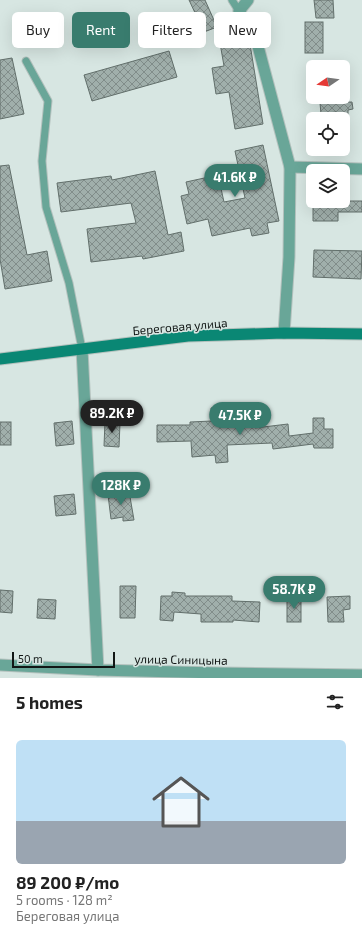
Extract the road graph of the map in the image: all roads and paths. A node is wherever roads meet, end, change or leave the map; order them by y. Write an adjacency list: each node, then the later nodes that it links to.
1 (232, 0): 3 (lane)
2 (248, 0): 3 (street)
3 (239, 11): 5 (street)
4 (26, 61): 9 (lane)
5 (290, 167): 6 (street); 7 (street)
6 (362, 169)
7 (284, 333): 8 (main road, Береговая улица); 9 (main road, Береговая улица)
8 (362, 334)
9 (82, 349): 10 (main road, Береговая улица); 12 (street)
10 (0, 359)
11 (0, 665): 12 (street, улица Синицына)
12 (98, 670): 13 (street, улица Синицына)
13 (362, 675)

